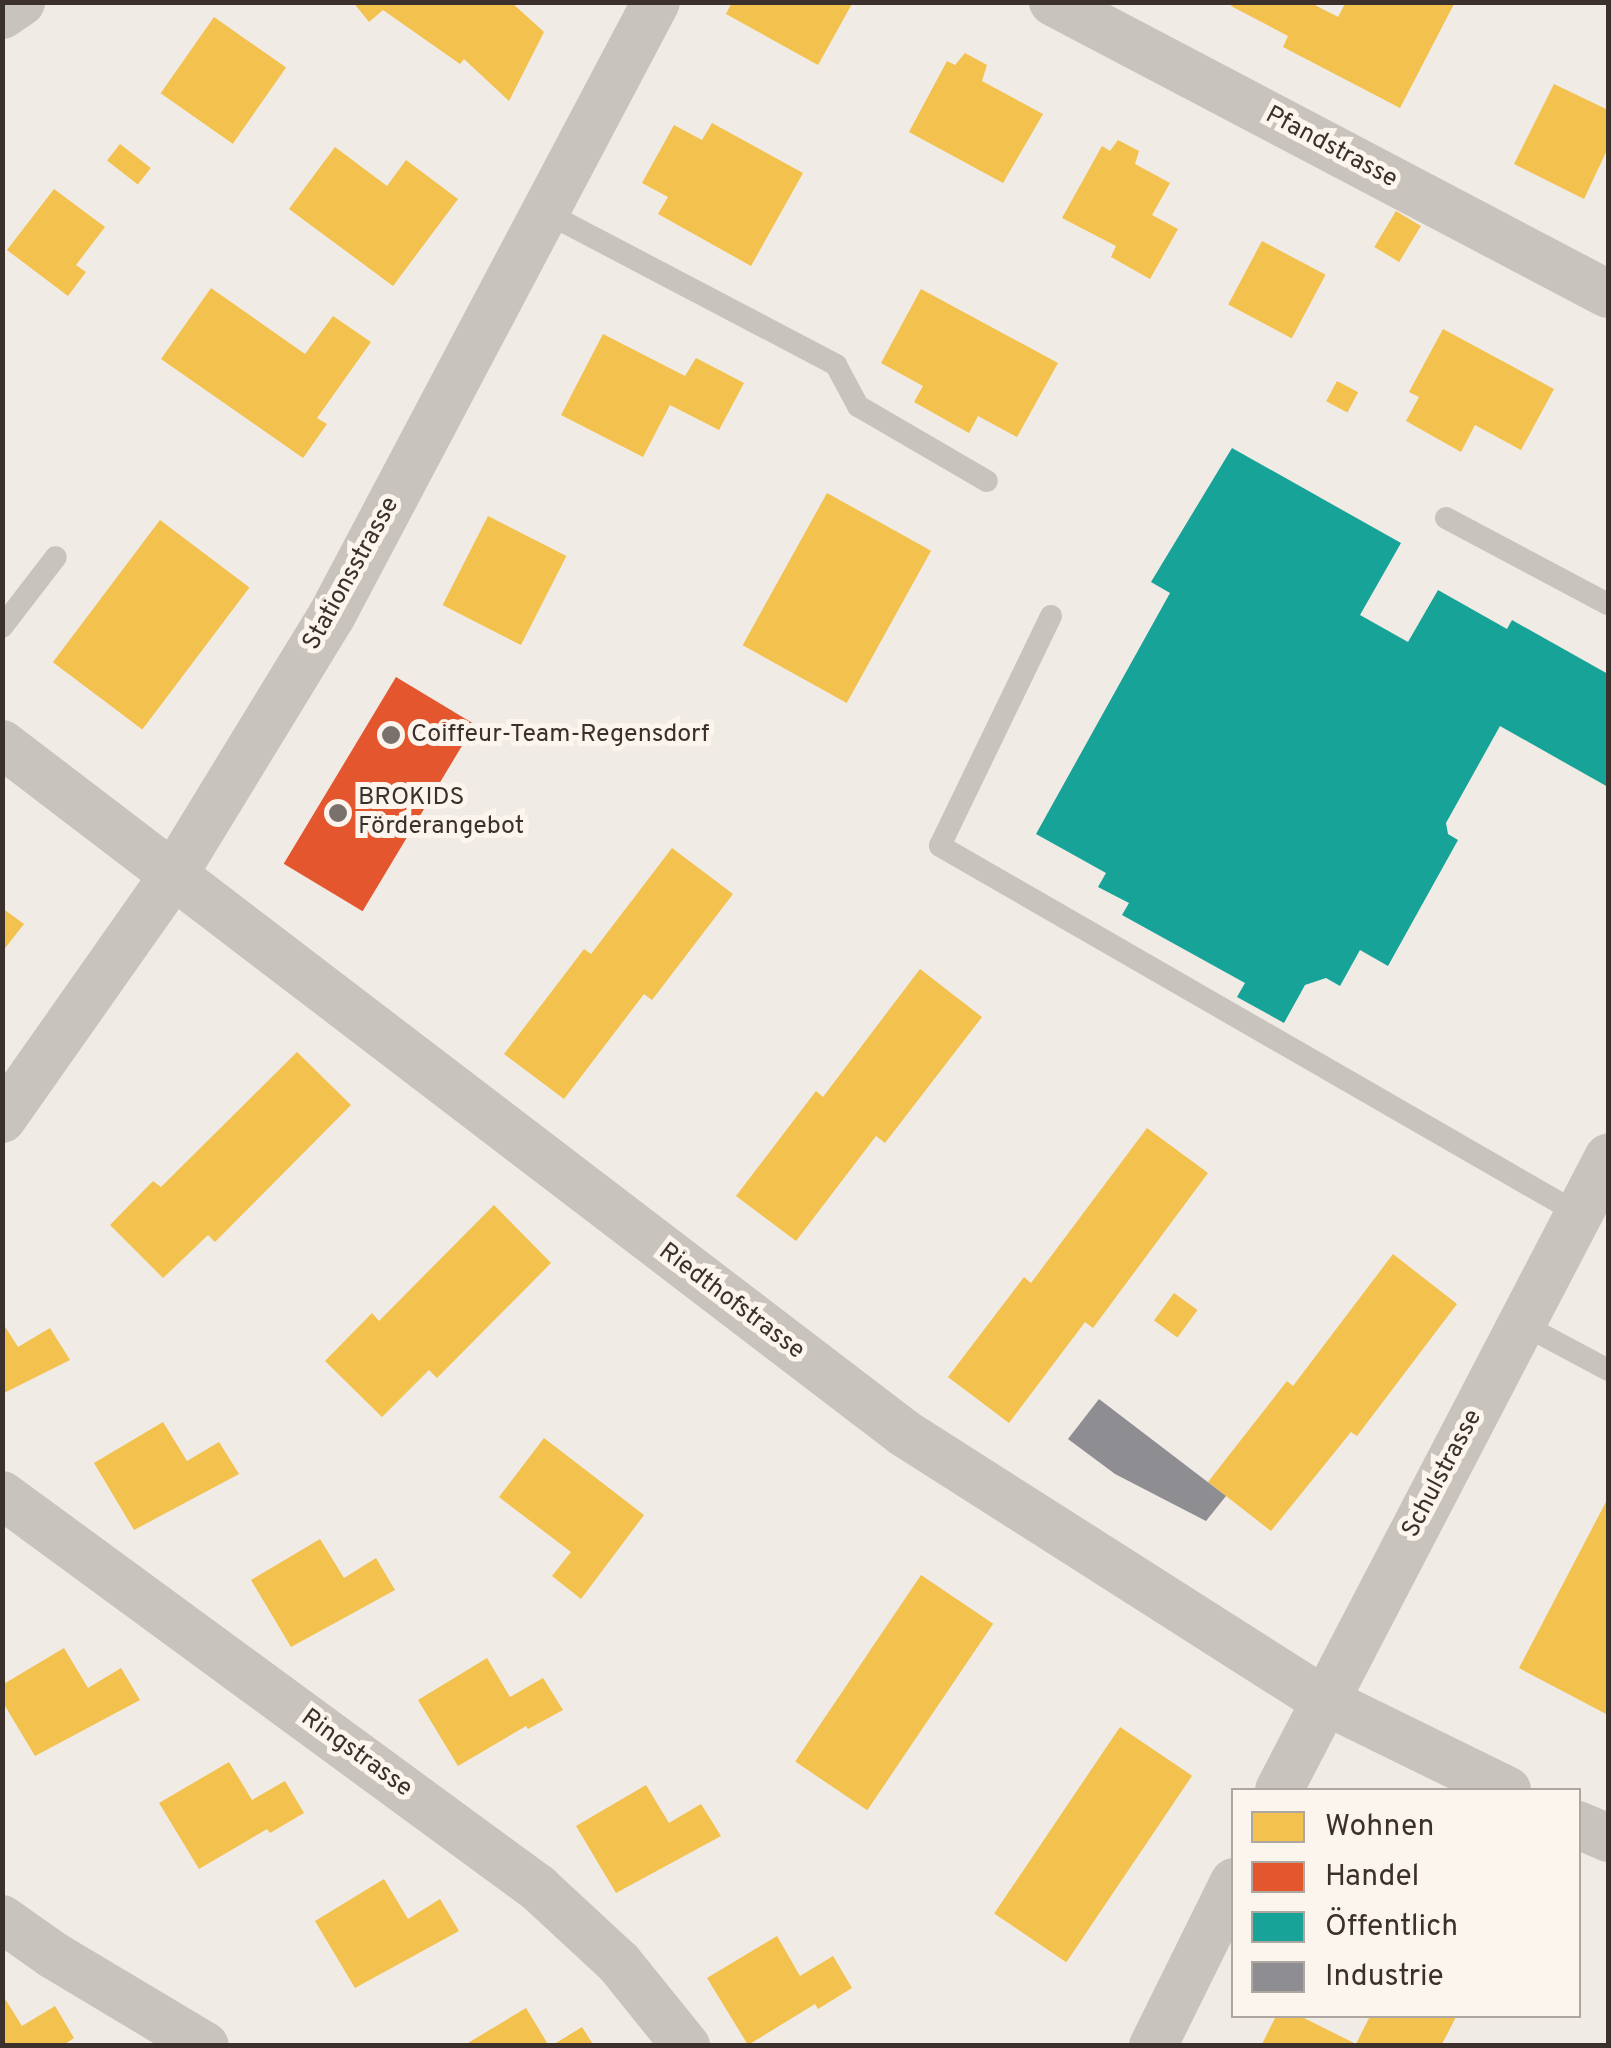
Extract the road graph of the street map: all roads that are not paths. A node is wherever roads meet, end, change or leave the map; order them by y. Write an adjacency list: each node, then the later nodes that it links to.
1 (21, 2): 4 (street)
2 (656, 2): 5 (street, Stationsstrasse)
3 (1053, 2): 6 (street, Pfandstrasse)
4 (2, 15)
5 (545, 212): 7 (lane); 14 (street, Stationsstrasse)
6 (1608, 294)
7 (986, 481)
8 (1446, 518): 10 (lane)
9 (56, 557): 12 (lane)
10 (1608, 604)
11 (1051, 616): 17 (lane)
12 (2, 627)
13 (2, 744): 14 (street, Riedthofstrasse)
14 (172, 877): 15 (street, Stationsstrasse); 21 (street, Riedthofstrasse)
15 (2, 1119)
16 (1608, 1158): 17 (street, Schulstrasse)
17 (1579, 1214): 18 (street, Schulstrasse)
18 (1522, 1324): 19 (lane); 21 (street, Schulstrasse)
19 (1608, 1370)
20 (2, 1494): 28 (street, Ringstrasse)
21 (1323, 1700): 22 (street, Schulstrasse); 23 (street, Riedthofstrasse)
22 (1280, 1788)
23 (1502, 1788)
24 (1581, 1825): 25 (street)
25 (1608, 1838)
26 (1231, 1888): 30 (street)
27 (2, 1919): 29 (street)
28 (682, 2044)
29 (205, 2046)
30 (1153, 2046)

